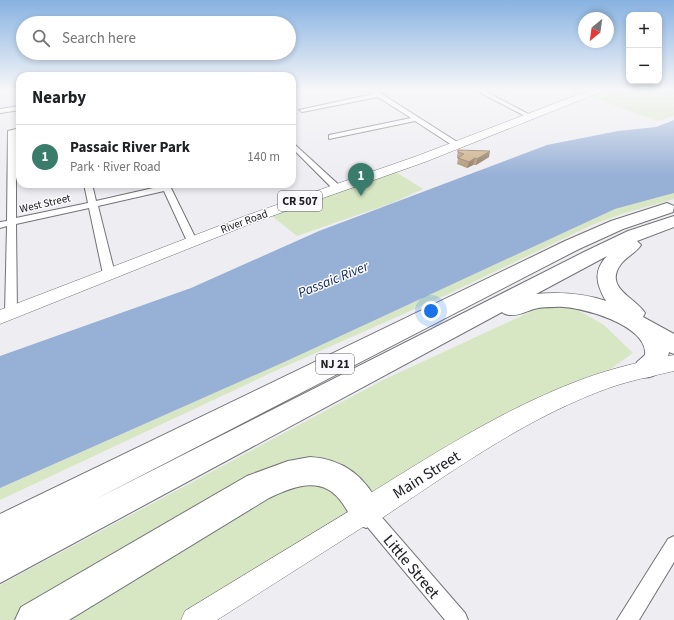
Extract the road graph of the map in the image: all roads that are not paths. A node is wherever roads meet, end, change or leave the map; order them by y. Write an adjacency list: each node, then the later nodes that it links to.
1 (529, 118): 5 (main road, River Road / CR 507)
2 (416, 119): 4 (street); 5 (street)
3 (16, 130): 14 (street)
4 (332, 137)
5 (458, 145): 10 (main road, River Road / CR 507)
6 (296, 148): 10 (street)
7 (89, 188): 11 (street)
8 (158, 188): 11 (street, West Street)
9 (167, 188): 17 (street)
10 (337, 188): 17 (main road, River Road / CR 507)
11 (92, 204): 14 (street, West Street); 18 (street)
12 (674, 206): 27 (highway, NJ 21)
13 (674, 221): 25 (highway, NJ 21)
14 (12, 222): 15 (street, West Street); 19 (street)
15 (0, 225)
16 (674, 228): 21 (highway)
17 (192, 241): 18 (main road, River Road / CR 507)
18 (108, 274): 19 (main road, River Road / CR 507)
19 (5, 315)
20 (623, 316): 22 (highway); 24 (highway); 25 (highway)
21 (674, 334)
22 (674, 345)
23 (674, 363): 24 (main road, Main Street)
24 (646, 369): 26 (main road, Main Street)
25 (302, 407): 29 (highway, NJ 21)
26 (366, 512): 30 (highway); 31 (street, Main Street); 32 (street, Little Street)
27 (0, 531)
28 (674, 545): 33 (street)
29 (0, 566)
30 (34, 620)
31 (194, 620)
32 (458, 620)
33 (627, 620)

